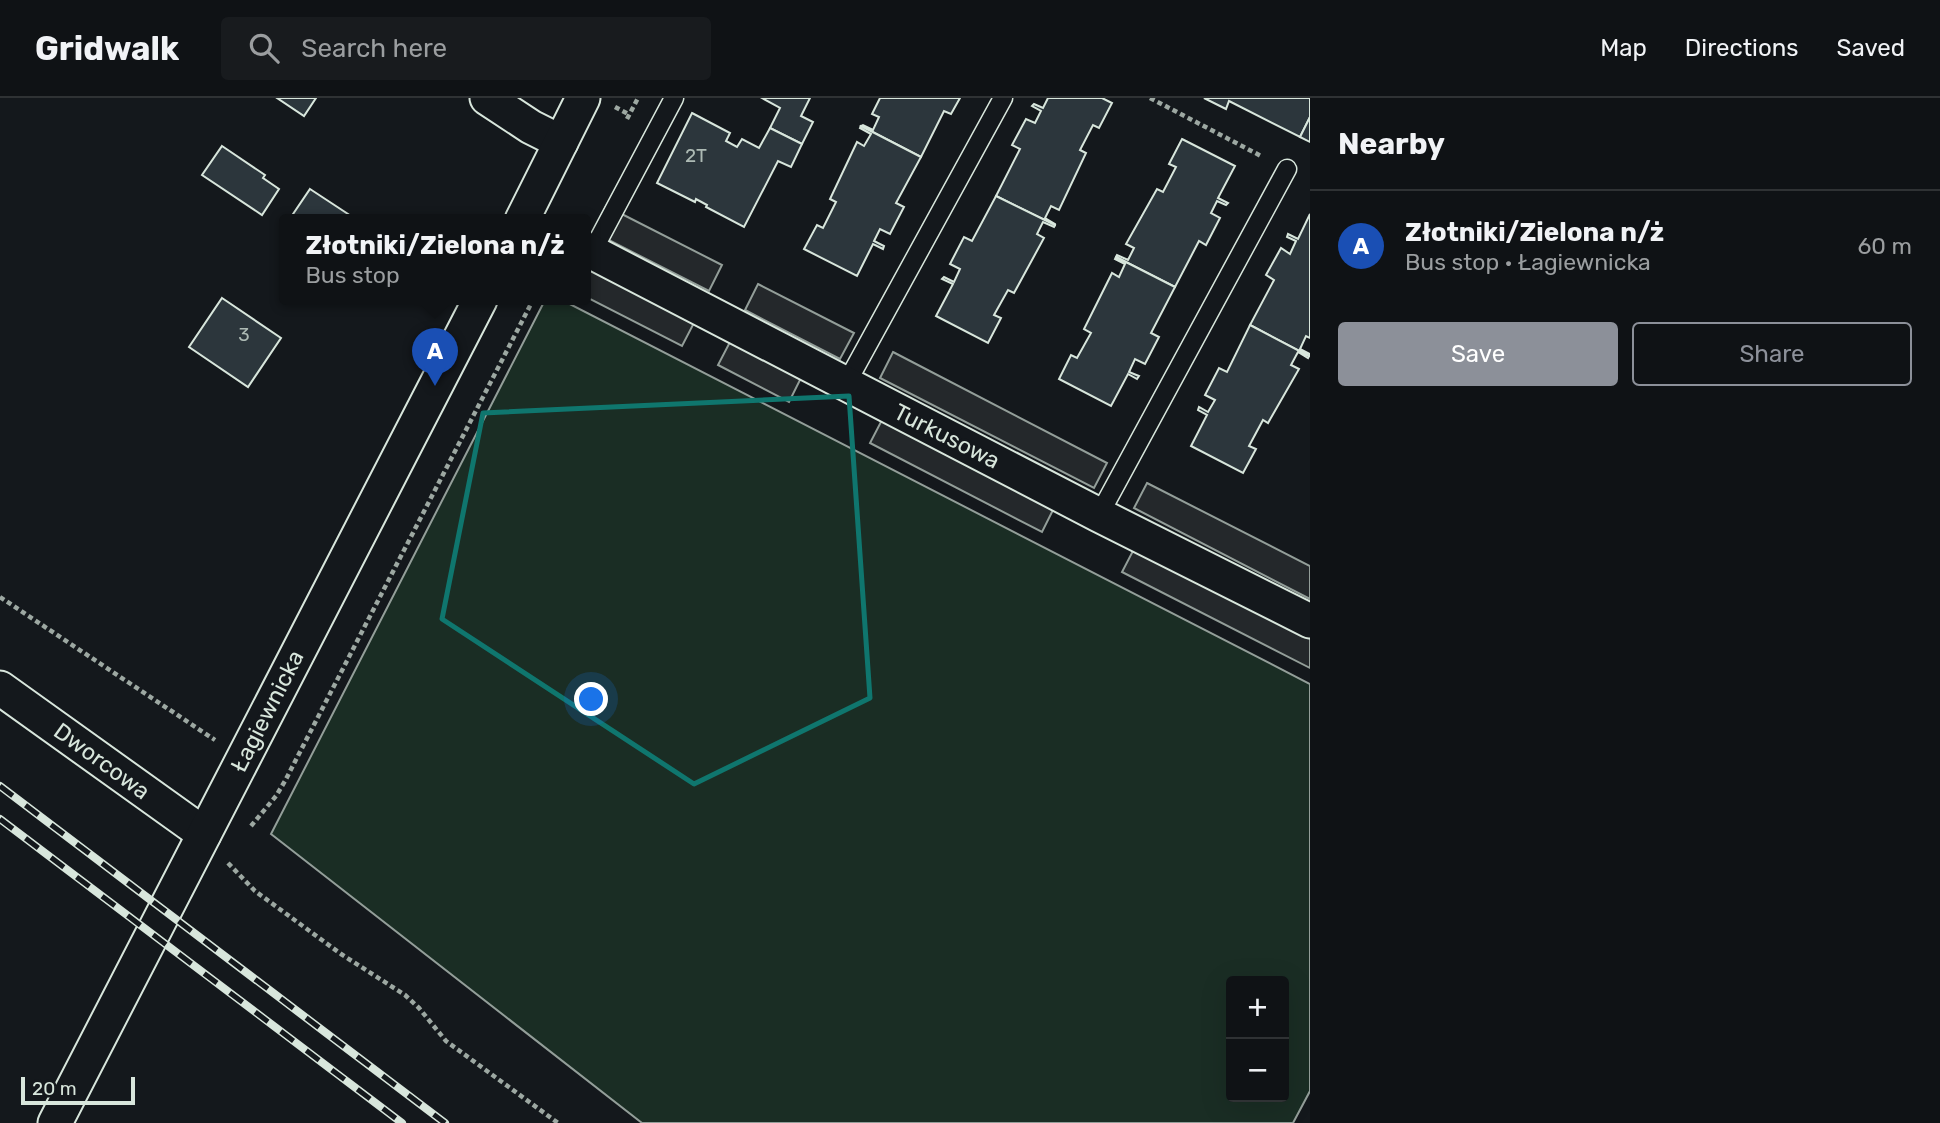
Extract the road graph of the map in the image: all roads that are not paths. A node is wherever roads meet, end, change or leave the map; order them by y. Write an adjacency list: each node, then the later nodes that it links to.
1 (487, 98): 5 (street)
2 (583, 98): 5 (street)
3 (674, 98): 8 (lane)
4 (1003, 98): 11 (lane)
5 (561, 142): 7 (street)
6 (1287, 169): 12 (lane)
7 (527, 214)
8 (591, 247)
9 (591, 252): 11 (street, Turkusowa)
10 (477, 305): 15 (street, Łagiewnicka)
11 (846, 384): 12 (street, Turkusowa)
12 (1100, 515): 13 (street, Turkusowa)
13 (1310, 621)
14 (0, 688): 15 (street, Dworcowa)
15 (214, 847): 16 (street, Łagiewnicka)
16 (55, 1123)

